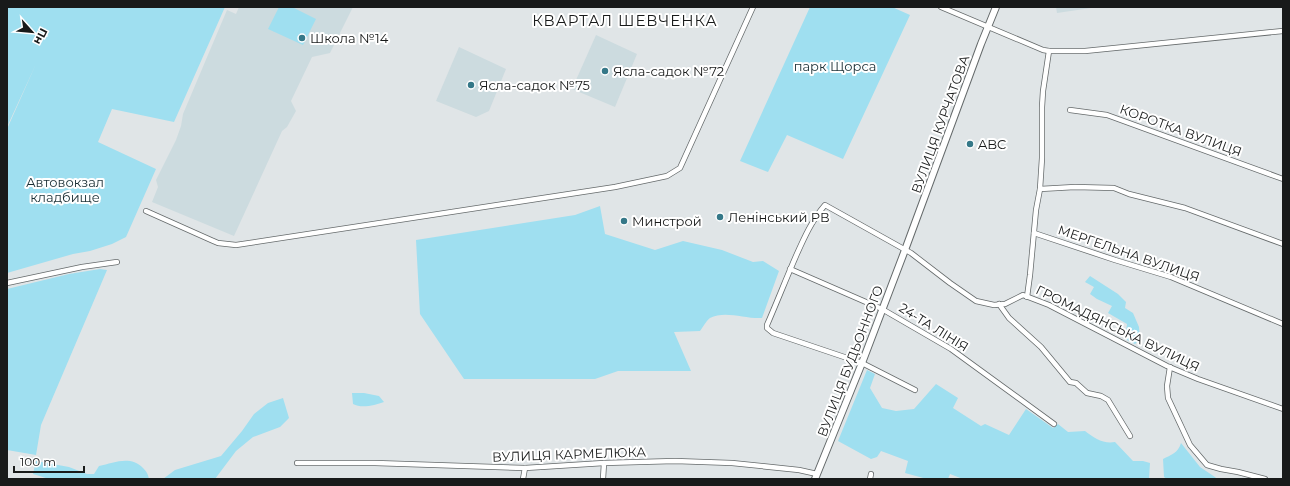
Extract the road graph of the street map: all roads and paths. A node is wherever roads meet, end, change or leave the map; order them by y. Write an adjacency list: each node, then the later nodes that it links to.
1 (753, 7): 10 (street)
2 (941, 7): 4 (street)
3 (996, 7): 4 (main road, ВУЛИЦЯ КУРЧАТОВА)
4 (988, 27): 6 (street); 13 (main road, ВУЛИЦЯ КУРЧАТОВА)
5 (1283, 31): 6 (street)
6 (1049, 52): 9 (street)
7 (1070, 110): 8 (street, КОРОТКА ВУЛИЦЯ)
8 (1283, 179)
9 (1040, 189): 11 (street); 12 (street)
10 (146, 211)
11 (1034, 233): 17 (street); 20 (street, МЕРГЕЛЬНА ВУЛИЦЯ)
12 (1283, 244)
13 (905, 250): 15 (street, ГРОМАДЯНСЬКА ВУЛИЦЯ); 18 (street, ГРОМАДЯНСЬКА ВУЛИЦЯ); 19 (main road, ВУЛИЦЯ БУДЬОННОГО)
14 (117, 262): 16 (street)
15 (790, 269): 19 (street, 24-ТА ЛІНІЯ); 21 (street)
16 (7, 284)
17 (1027, 297): 18 (street, ГРОМАДЯНСЬКА ВУЛИЦЯ); 22 (street, ГРОМАДЯНСЬКА ВУЛИЦЯ)
18 (999, 304): 26 (street)
19 (882, 308): 21 (main road, ВУЛИЦЯ БУДЬОННОГО); 25 (street, 24-ТА ЛІНІЯ)
20 (1283, 324)
21 (862, 363): 23 (street); 30 (main road, ВУЛИЦЯ БУДЬОННОГО)
22 (1170, 367): 24 (street, ГРОМАДЯНСЬКА ВУЛИЦЯ); 33 (street)
23 (915, 390)
24 (1283, 409)
25 (1054, 424)
26 (1130, 436)
27 (297, 463): 29 (street, ВУЛИЦЯ КАРМЕЛЮКА)
28 (604, 463): 29 (street, ВУЛИЦЯ КАРМЕЛЮКА); 30 (street, ВУЛИЦЯ КАРМЕЛЮКА); 32 (street)
29 (525, 468): 31 (street)
30 (816, 477)
31 (523, 479)
32 (603, 479)
33 (1265, 479)

